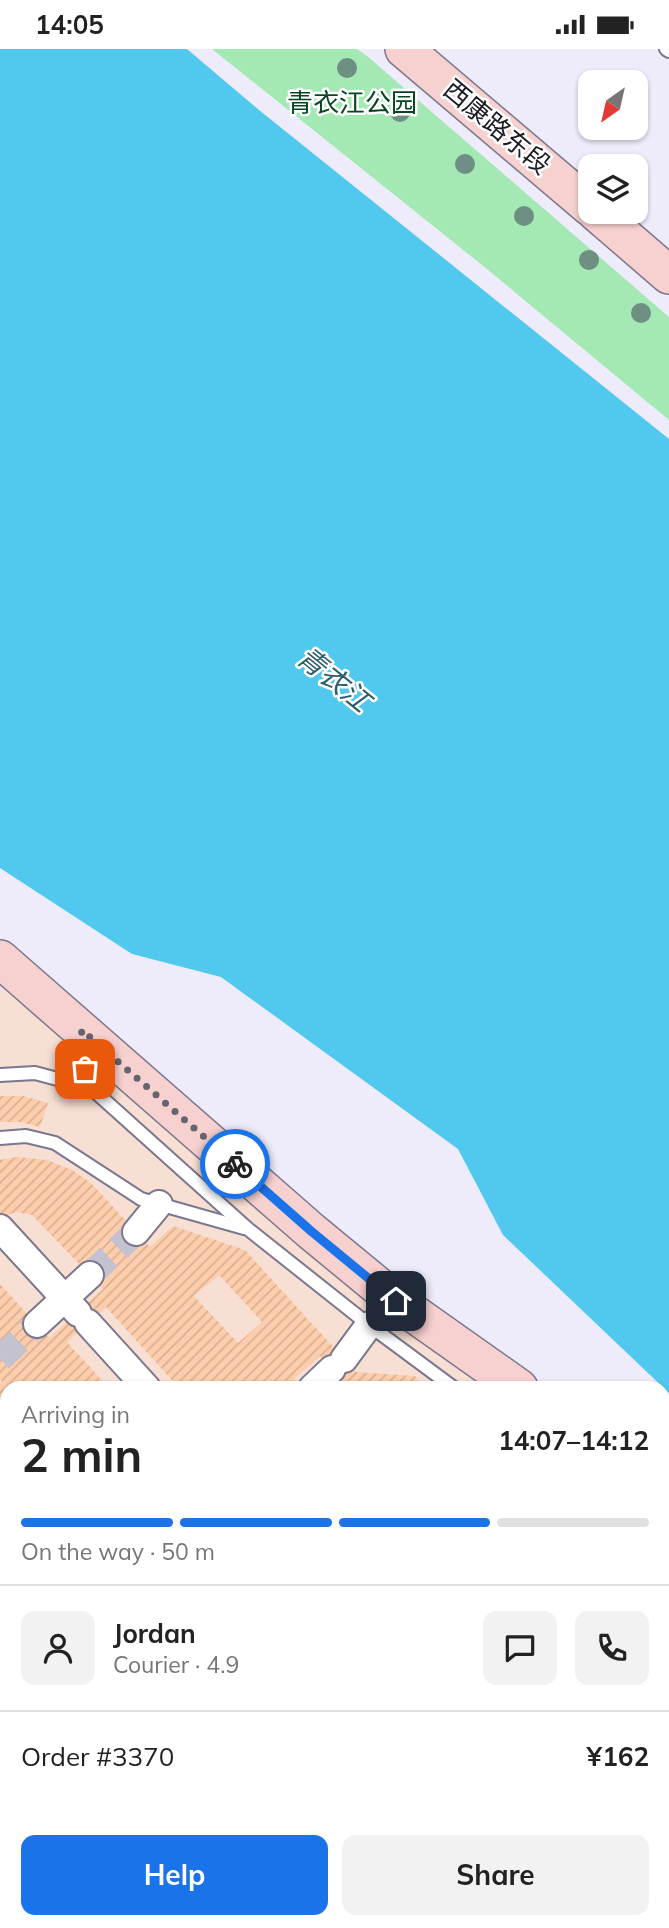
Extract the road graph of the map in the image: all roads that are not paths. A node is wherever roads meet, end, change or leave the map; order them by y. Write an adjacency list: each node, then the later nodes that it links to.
1 (404, 49): 2 (street, 西康路东段)
2 (578, 197)
3 (610, 224): 4 (street)
4 (669, 275)
5 (0, 959): 6 (street)
6 (82, 1030): 8 (lane); 21 (street)
7 (0, 1075): 8 (lane)
8 (91, 1089): 12 (lane)
9 (0, 1137): 10 (lane)
10 (159, 1204): 12 (lane); 13 (street)
11 (0, 1228): 15 (street)
12 (248, 1229): 17 (lane)
13 (136, 1232)
14 (90, 1275): 15 (street)
15 (77, 1312): 16 (street); 18 (street)
16 (37, 1324)
17 (369, 1325): 19 (street); 20 (lane)
18 (141, 1381)
19 (320, 1381)
20 (445, 1381)
21 (509, 1381)

